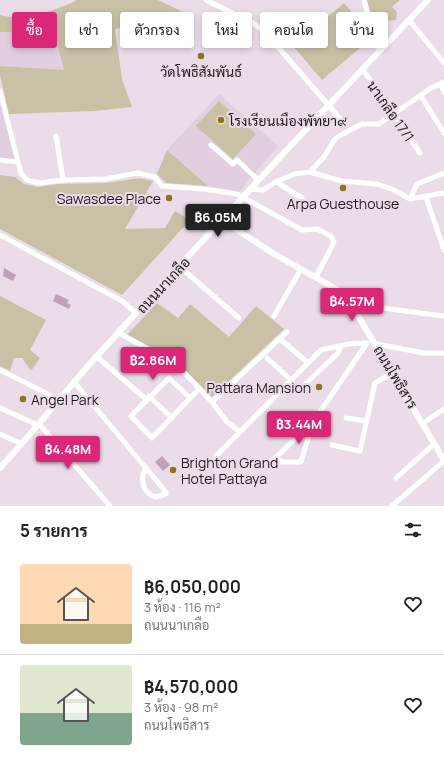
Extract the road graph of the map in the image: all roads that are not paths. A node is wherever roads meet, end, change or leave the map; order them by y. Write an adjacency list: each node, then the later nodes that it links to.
1 (206, 0): 12 (street)
2 (364, 0): 5 (street)
3 (428, 0): 4 (street, ถนนนาเกลือ)
4 (408, 20): 5 (street, ถนนนาเกลือ); 6 (street)
5 (381, 50): 7 (street, ถนนนาเกลือ)
6 (444, 64)
7 (362, 69): 12 (street, ถนนนาเกลือ); 13 (street, นาเกลือ 17/1)
8 (442, 83): 10 (street); 11 (street)
9 (0, 91): 20 (street)
10 (444, 92)
11 (420, 96): 13 (street); 15 (street)
12 (328, 106): 14 (street); 24 (street, ถนนนาเกลือ)
13 (395, 113): 18 (street, นาเกลือ 17/1); 21 (street)
14 (343, 122)
15 (444, 133)
16 (56, 136): 23 (street)
17 (211, 145): 24 (street)
18 (420, 153)
19 (0, 160): 20 (street)
20 (18, 162): 23 (street)
21 (310, 172): 25 (street); 31 (street)
22 (444, 173): 31 (street)
23 (63, 180): 28 (street)
24 (258, 180): 26 (street, ถนนนาเกลือ)
25 (277, 181): 26 (street); 30 (street)
26 (249, 189): 28 (street, ถนนนาเกลือ)
27 (444, 193): 29 (street)
28 (243, 196): 32 (street, ถนนนาเกลือ); 37 (street)
29 (426, 197): 31 (street); 34 (street)
30 (302, 198)
31 (410, 199)
32 (222, 220): 35 (street, ถนนนาเกลือ); 36 (street, ถนนโพธิสาร)
33 (0, 235): 39 (street)
34 (444, 250)
35 (180, 267): 39 (street, ถนนนาเกลือ); 42 (street)
36 (301, 269): 37 (street, ถนนโพธิสาร); 40 (street)
37 (316, 277): 38 (street, ถนนโพธิสาร)
38 (351, 304): 41 (street); 46 (street, ถนนโพธิสาร)
39 (136, 313): 44 (street, ถนนนาเกลือ)
40 (274, 316)
41 (444, 316)
42 (239, 318)
43 (287, 332): 45 (street)
44 (119, 333): 50 (street, ถนนนาเกลือ); 62 (street)
45 (280, 339): 52 (street); 62 (street)
46 (375, 341): 47 (street); 49 (street); 54 (street, ถนนโพธิสาร)
47 (367, 343): 48 (street); 68 (street)
48 (341, 346): 52 (street); 57 (street)
49 (444, 353)
50 (97, 356): 56 (street, ถนนนาเกลือ); 59 (street)
51 (267, 358): 55 (street)
52 (307, 362): 55 (street)
53 (0, 370): 61 (street)
54 (393, 373): 67 (street); 69 (street, ถนนโพธิสาร)
55 (291, 380): 71 (street)
56 (74, 382): 61 (street, ถนนนาเกลือ); 81 (street)
57 (301, 388)
58 (196, 392): 60 (street)
59 (148, 397): 60 (street); 65 (street); 65 (street)
60 (190, 398): 65 (street)
61 (56, 402): 70 (street, ถนนนาเกลือ)
62 (212, 402): 71 (street)
63 (0, 408): 70 (street)
64 (444, 409): 69 (street)
65 (172, 418)
66 (346, 418): 67 (street)
67 (366, 421): 75 (street)
68 (313, 422): 77 (street); 77 (street)
69 (423, 423): 74 (street, ถนนโพธิสาร)
70 (38, 424): 73 (street, ถนนนาเกลือ); 83 (street)
71 (239, 431): 76 (street)
72 (0, 434): 73 (street)
73 (22, 444): 80 (street, ถนนนาเกลือ)
74 (434, 444): 79 (street, ถนนโพธิสาร); 82 (street)
75 (332, 445)
76 (216, 456)
77 (276, 458): 78 (street)
78 (254, 461)
79 (444, 461): 84 (street)
80 (0, 468)
81 (146, 468): 81 (street)
82 (396, 478)
83 (110, 506)
84 (392, 506)

